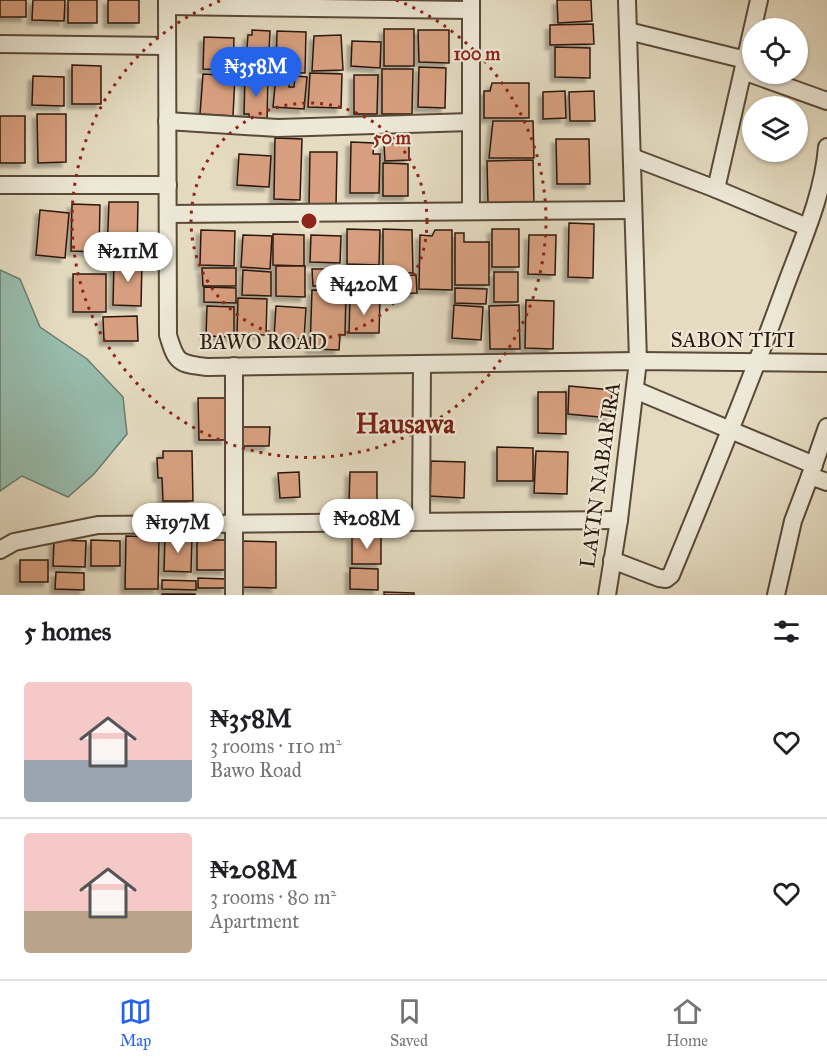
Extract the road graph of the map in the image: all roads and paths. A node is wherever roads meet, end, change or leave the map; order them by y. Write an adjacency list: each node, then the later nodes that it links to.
1 (627, 0): 6 (street, LAYIN NABARIRA)
2 (759, 0): 5 (street)
3 (167, 3): 4 (street); 8 (street, BAWO ROAD)
4 (471, 5): 14 (street)
5 (755, 18)
6 (628, 31): 9 (street); 16 (street, LAYIN NABARIRA)
7 (0, 44): 8 (street)
8 (167, 46): 13 (street, BAWO ROAD)
9 (742, 65)
10 (742, 75): 19 (street)
11 (787, 84): 12 (street)
12 (827, 101)
13 (167, 121): 14 (street); 18 (street, BAWO ROAD)
14 (471, 122): 21 (street)
15 (827, 147): 23 (street)
16 (632, 157): 19 (street); 20 (street, LAYIN NABARIRA)
17 (0, 185): 18 (street)
18 (168, 185): 22 (street, BAWO ROAD)
19 (716, 189): 23 (street)
20 (633, 210): 21 (street); 24 (street, LAYIN NABARIRA)
21 (471, 211): 22 (street)
22 (168, 214): 28 (street, BAWO ROAD)
23 (807, 227): 25 (street)
24 (638, 362): 25 (street, SABON TITI); 27 (street, BAWO ROAD); 29 (street, LAYIN NABARIRA)
25 (758, 362): 26 (street, SABON TITI); 31 (street)
26 (827, 363)
27 (422, 364): 28 (street, BAWO ROAD); 35 (street)
28 (234, 366): 36 (street)
29 (635, 390): 31 (street); 34 (street, LAYIN NABARIRA)
30 (827, 427): 32 (street)
31 (731, 429): 32 (street); 38 (street)
32 (812, 470): 33 (street); 41 (street)
33 (827, 482)
34 (619, 520): 35 (street); 38 (street, LAYIN NABARIRA)
35 (421, 522): 36 (street)
36 (233, 523): 37 (street); 39 (street)
37 (0, 550)
38 (612, 560): 40 (street, LAYIN NABARIRA)
39 (234, 595)
40 (607, 595)
41 (776, 595)

